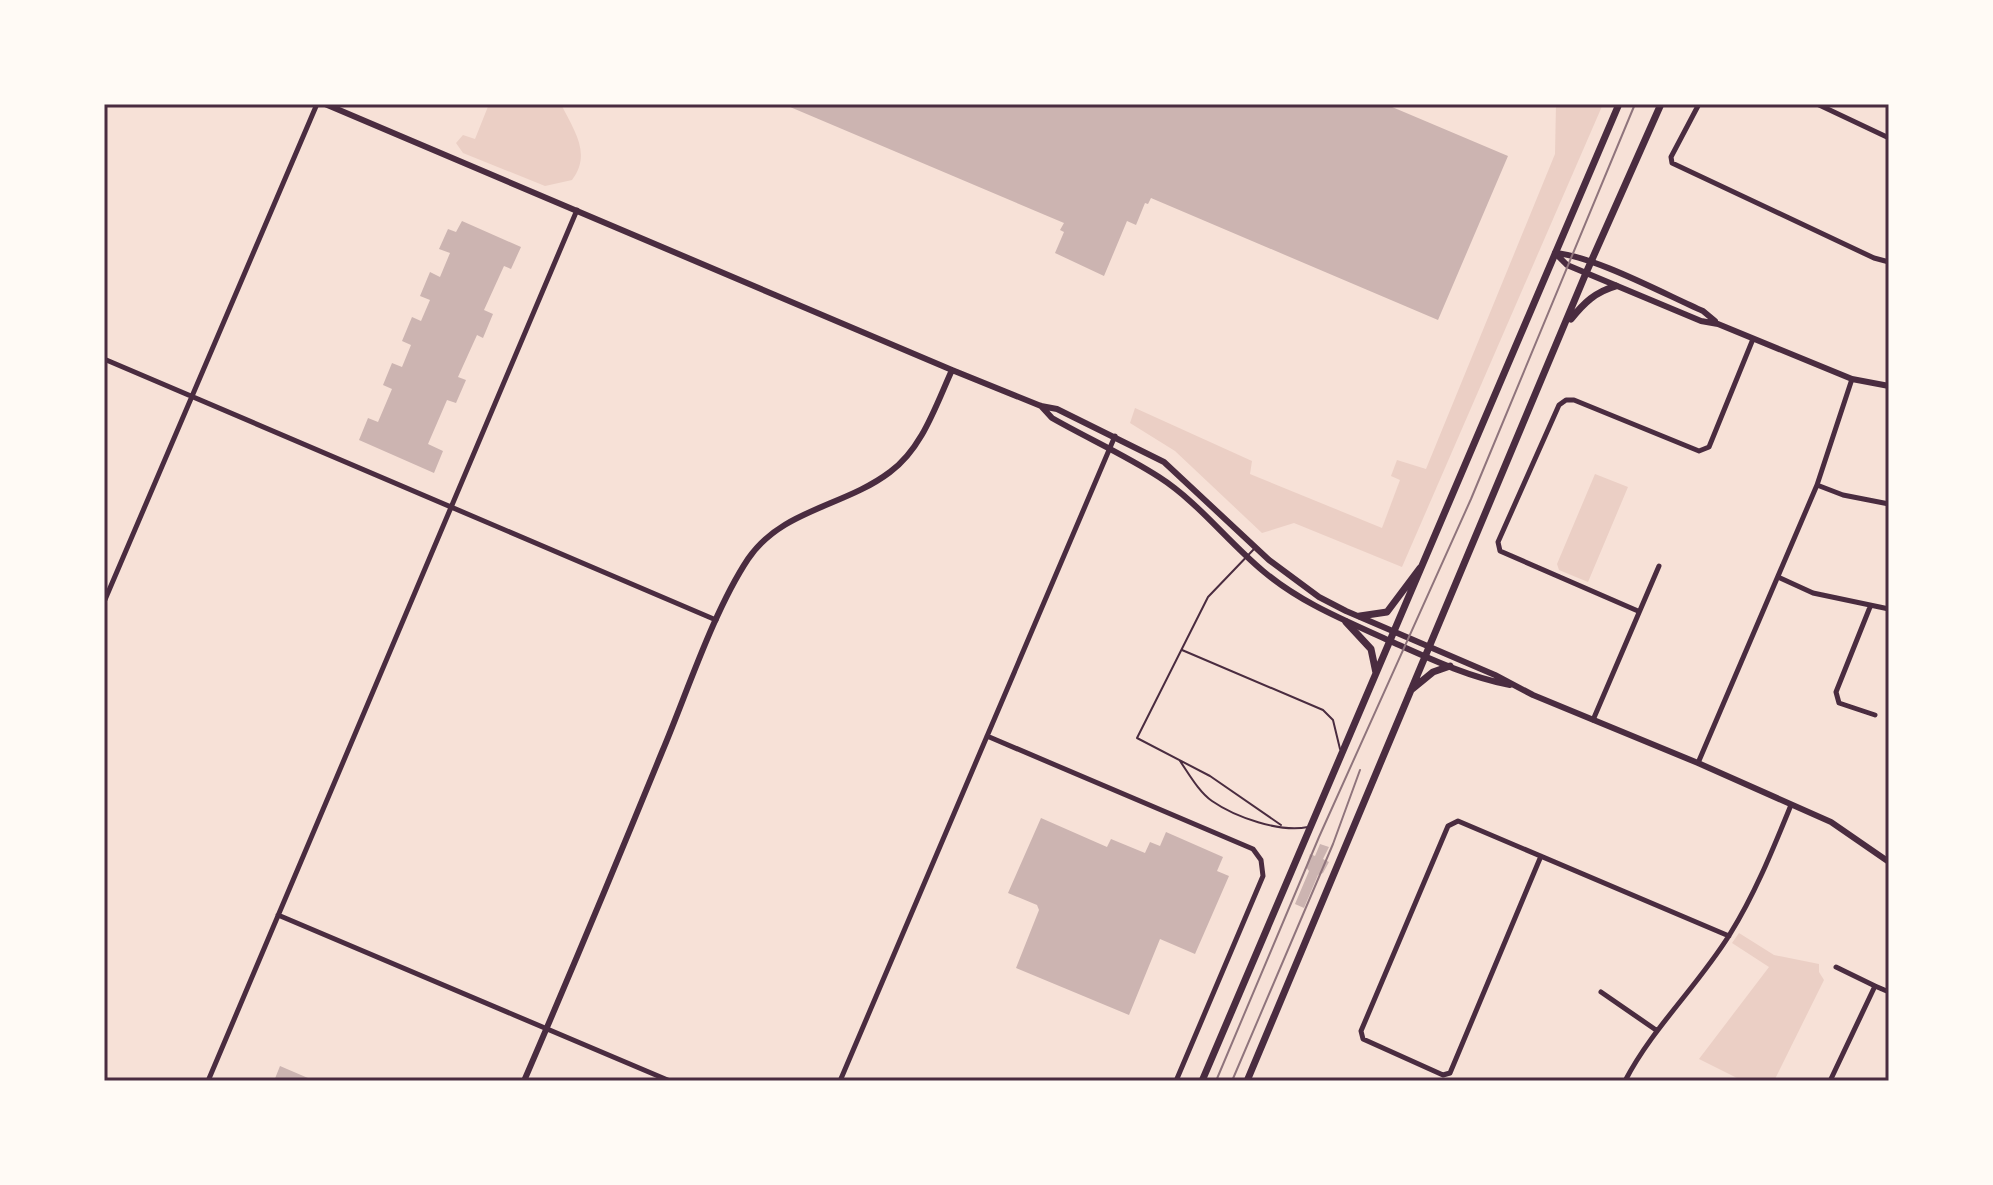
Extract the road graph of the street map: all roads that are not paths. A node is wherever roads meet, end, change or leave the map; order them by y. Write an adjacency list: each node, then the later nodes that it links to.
1 (317, 104): 22 (street)
2 (325, 104): 9 (street)
3 (1619, 104): 10 (main road)
4 (1661, 104): 11 (main road)
5 (1699, 104): 12 (street)
6 (1817, 104): 7 (street)
7 (1826, 106): 8 (street)
8 (1889, 138)
9 (577, 210): 19 (street); 28 (street)
10 (1555, 253): 11 (street); 13 (street); 31 (main road)
11 (1591, 262): 13 (main road); 15 (street)
12 (1889, 262)
13 (1586, 273): 14 (street); 16 (main road)
14 (1616, 286): 15 (street); 16 (main road)
15 (1718, 324): 17 (street)
16 (1564, 327): 43 (main road)
17 (1753, 339): 20 (street); 37 (street)
18 (104, 359): 22 (street)
19 (952, 370): 23 (street); 39 (street)
20 (1852, 379): 21 (street); 26 (street)
21 (1889, 386)
22 (191, 396): 28 (street); 34 (street)
23 (1041, 406): 24 (street); 25 (street)
24 (1115, 436): 25 (street); 29 (street)
25 (1109, 450): 30 (street); 52 (street)
26 (1817, 485): 27 (street); 33 (street)
27 (1889, 504)
28 (451, 507): 39 (street); 61 (street)
29 (1255, 548): 30 (lane); 38 (street)
30 (1247, 556): 40 (street); 44 (lane)
31 (1424, 563): 38 (main road); 41 (main road)
32 (1659, 566): 37 (street)
33 (1778, 577): 35 (street); 55 (street)
34 (104, 602)
35 (1870, 607): 36 (street); 50 (street)
36 (1889, 609)
37 (1638, 611): 51 (street)
38 (1360, 616): 41 (street)
39 (717, 620): 67 (street)
40 (1346, 622): 42 (street); 47 (main road)
41 (1395, 630): 42 (main road); 43 (street)
42 (1391, 641): 45 (street); 47 (main road)
43 (1429, 645): 45 (main road); 48 (street)
44 (1181, 649): 53 (lane); 54 (lane)
45 (1424, 656): 46 (street); 49 (main road)
46 (1450, 666): 48 (street); 49 (main road)
47 (1376, 675): 53 (main road)
48 (1513, 686): 51 (street)
49 (1409, 692): 75 (main road)
50 (1875, 715)
51 (1593, 720): 55 (street)
52 (987, 736): 72 (street); 73 (street)
53 (1341, 755): 58 (main road)
54 (1179, 759): 57 (lane); 57 (lane)
55 (1698, 763): 56 (street)
56 (1791, 805): 60 (street); 62 (street)
57 (1281, 825): 58 (lane)
58 (1309, 827): 74 (main road)
59 (1541, 856): 59 (street); 62 (street)
60 (1889, 862)
61 (278, 915): 67 (street); 69 (street)
62 (1729, 936): 68 (street)
63 (1836, 967): 64 (street)
64 (1875, 986): 66 (street); 77 (street)
65 (1601, 992): 68 (street)
66 (1889, 992)
67 (546, 1029): 70 (street); 71 (street)
68 (1656, 1030): 76 (street)
69 (208, 1081)
70 (524, 1081)
71 (670, 1081)
72 (840, 1081)
73 (1176, 1081)
74 (1202, 1081)
75 (1247, 1081)
76 (1625, 1081)
77 (1830, 1081)

